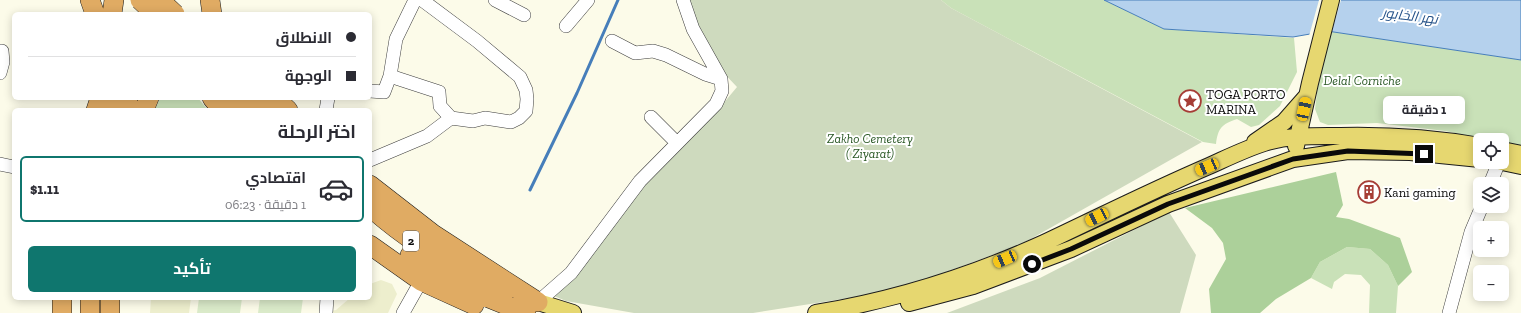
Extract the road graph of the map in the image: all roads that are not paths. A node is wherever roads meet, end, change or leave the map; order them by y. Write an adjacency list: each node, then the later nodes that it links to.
1 (90, 0): 11 (highway)
2 (114, 0): 12 (highway)
3 (140, 0): 13 (highway, bridge)
4 (210, 0): 14 (highway)
5 (415, 0): 20 (street)
6 (422, 0): 33 (street)
7 (495, 0): 15 (street)
8 (588, 0): 16 (street)
9 (683, 0): 21 (street)
10 (1331, 0): 22 (main road)
11 (94, 12)
12 (112, 12)
13 (153, 12)
14 (212, 12)
15 (524, 15)
16 (566, 26)
17 (612, 41): 21 (street)
18 (1, 50): 19 (street)
19 (0, 73)
20 (390, 76): 23 (street); 33 (street)
21 (721, 79): 35 (street)
22 (1308, 89): 34 (main road); 39 (main road)
23 (372, 91)
24 (214, 100): 28 (highway)
25 (236, 100): 29 (highway)
26 (254, 100): 30 (highway)
27 (277, 100): 31 (highway)
28 (220, 108)
29 (243, 108)
30 (261, 108)
31 (286, 108)
32 (651, 117): 35 (street)
33 (451, 118): 41 (street)
34 (1298, 136): 36 (main road); 39 (main road); 42 (main road)
35 (677, 143): 59 (street)
36 (1473, 145)
37 (1509, 151): 38 (main road)
38 (1521, 154)
39 (1236, 155): 68 (main road)
40 (1473, 158): 42 (main road)
41 (372, 159)
42 (1289, 161): 69 (main road)
43 (1509, 163): 45 (main road)
44 (0, 164): 46 (street)
45 (1521, 166)
46 (12, 167)
47 (372, 187): 59 (highway)
48 (372, 209): 52 (highway, 2)
49 (1479, 213): 70 (street)
50 (372, 226): 52 (highway, 2)
51 (372, 246): 53 (highway)
52 (452, 273): 59 (highway, 2)
53 (421, 281): 65 (street); 66 (highway)
54 (62, 300): 60 (highway)
55 (77, 300): 61 (highway)
56 (90, 300): 62 (highway)
57 (110, 300): 63 (highway)
58 (328, 300): 64 (street)
59 (532, 308): 67 (main road)
60 (62, 313)
61 (77, 313)
62 (90, 313)
63 (110, 313)
64 (326, 313)
65 (403, 313)
66 (497, 313)
67 (573, 313)
68 (816, 313)
69 (875, 313)
70 (1449, 313)

